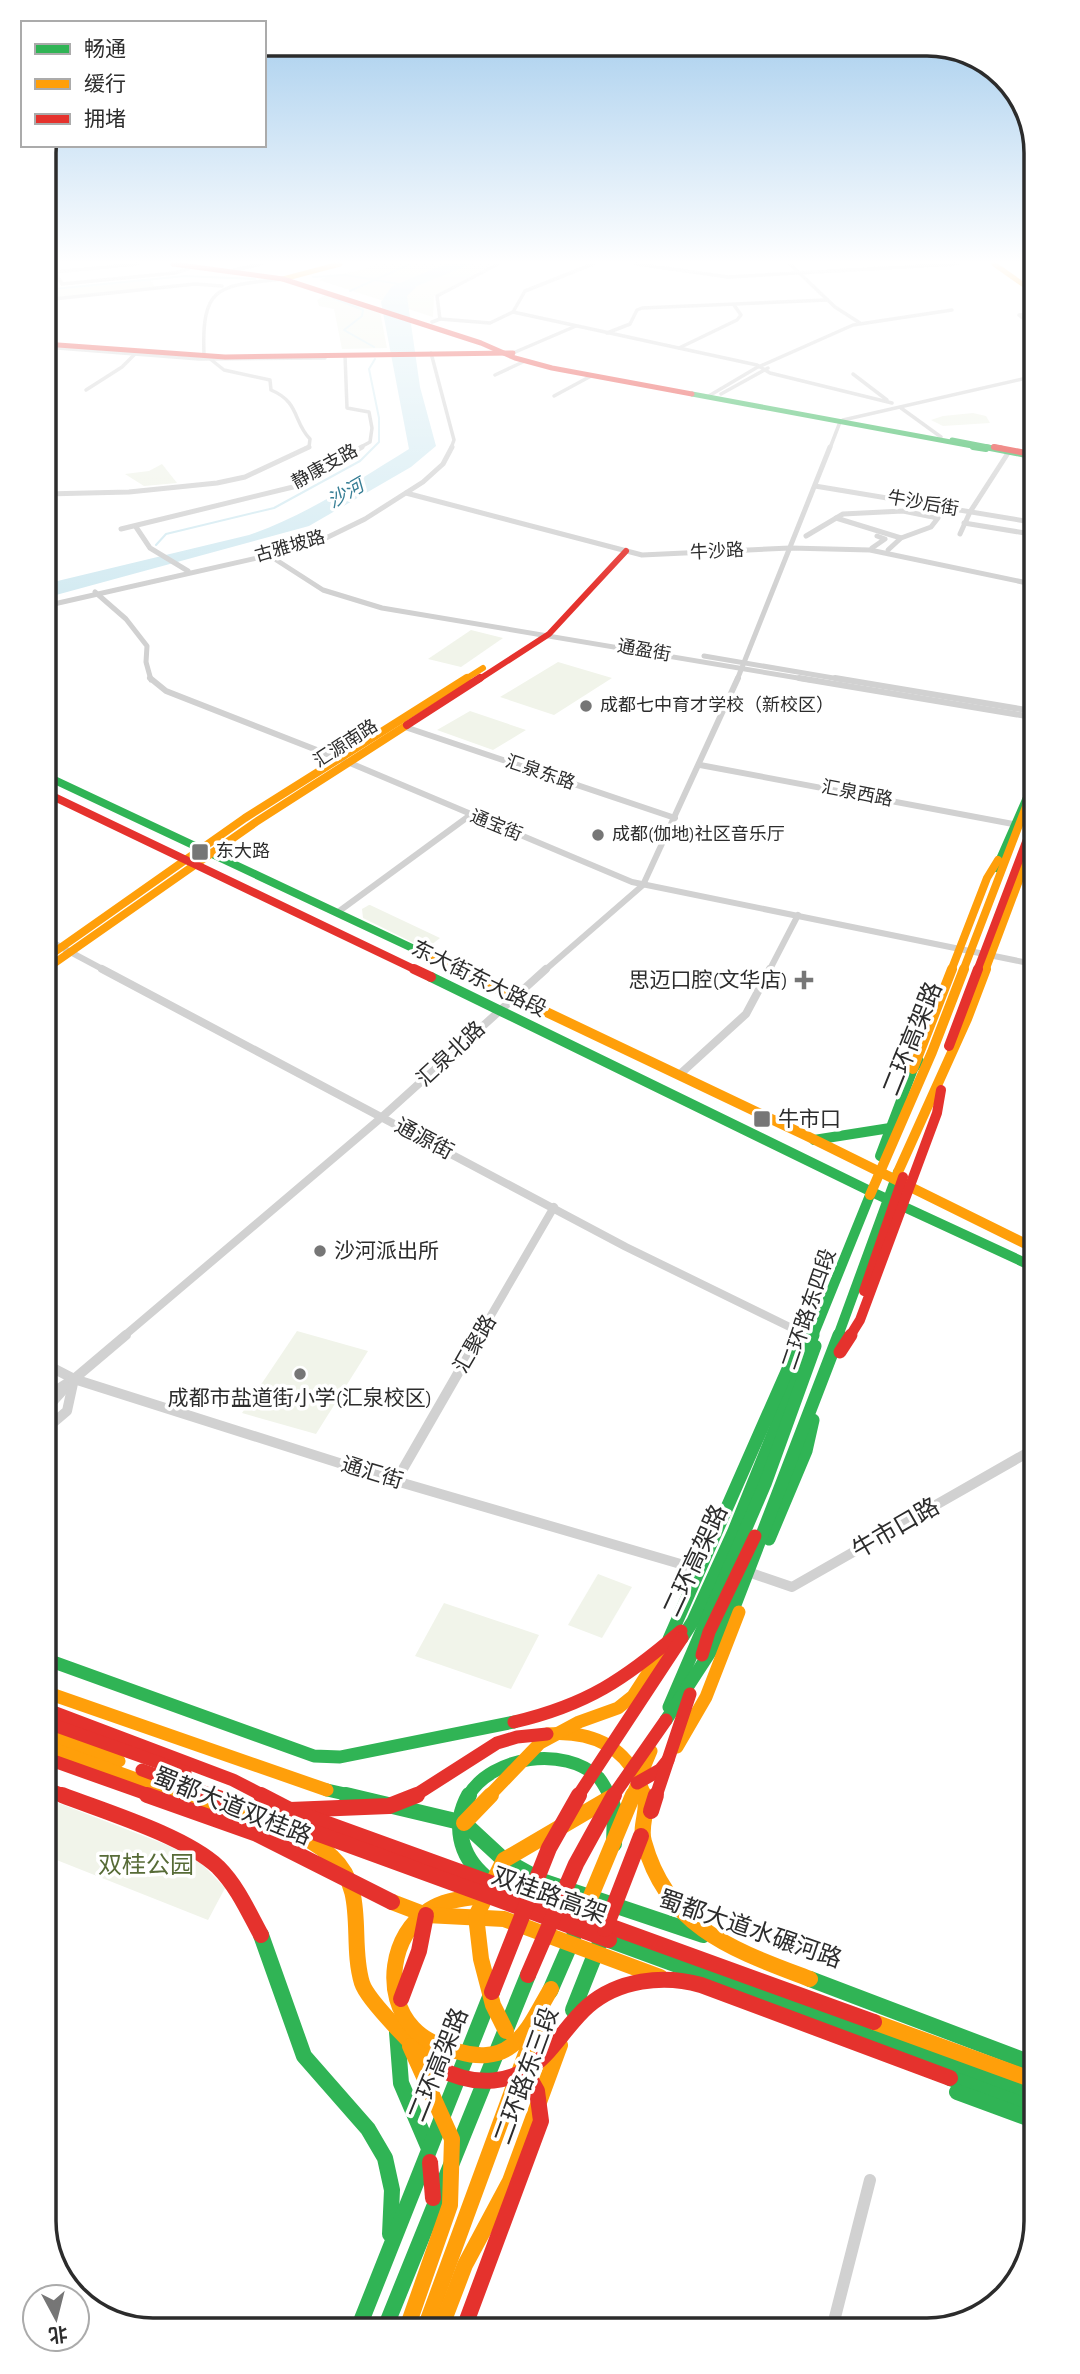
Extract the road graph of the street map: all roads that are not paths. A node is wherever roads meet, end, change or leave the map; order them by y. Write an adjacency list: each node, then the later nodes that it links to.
1 (110, 375): 13 (street)
2 (253, 375): 25 (street)
3 (345, 375): 31 (street, 静康支路)
4 (438, 375): 24 (street, 古雅坡路)
5 (586, 375): 11 (main road)
6 (604, 375): 15 (main road)
7 (749, 375): 15 (street)
8 (749, 375): 15 (street)
9 (786, 375): 16 (street)
10 (854, 375): 16 (street)
11 (591, 376): 14 (street); 15 (main road)
12 (1024, 379): 17 (street)
13 (86, 390)
14 (554, 396)
15 (712, 396): 18 (main road)
16 (891, 403): 17 (street)
17 (903, 408): 18 (street); 19 (street)
18 (842, 421): 19 (main road); 20 (main road); 23 (street, 汇泉北路)
19 (946, 439): 21 (main road)
20 (1008, 453): 22 (main road); 26 (street)
21 (1024, 454)
22 (1024, 454)
23 (815, 486): 26 (street, 牛沙后街); 37 (street, 汇泉北路)
24 (406, 493): 39 (street, 牛沙路); 41 (street, 古雅坡路)
25 (56, 494)
26 (970, 512): 28 (street, 牛沙后街); 29 (street)
27 (836, 518): 35 (street); 36 (street); 36 (street)
28 (1024, 521)
29 (964, 523): 33 (street); 34 (street)
30 (848, 526): 38 (street)
31 (136, 527): 32 (street, 静康支路); 42 (street)
32 (121, 530)
33 (1024, 533)
34 (960, 534)
35 (806, 536)
36 (901, 538): 40 (street)
37 (790, 548): 39 (street, 牛沙路); 43 (street, 牛沙路); 47 (street, 汇泉北路)
38 (872, 548)
39 (622, 550): 46 (main road, 汇源南路)
40 (888, 550)
41 (270, 554): 42 (street, 古雅坡路); 46 (street, 通盈街)
42 (188, 571): 44 (street, 古雅坡路)
43 (1024, 582)
44 (95, 592): 45 (street, 古雅坡路); 51 (street, 通宝街)
45 (56, 603)
46 (546, 632): 47 (street, 通盈街); 50 (main road, 汇源南路); 51 (main road, 汇源南路)
47 (744, 666): 48 (street, 通盈街); 49 (street, 通盈街); 52 (street, 汇泉北路)
48 (1024, 710)
49 (1024, 717)
50 (405, 727): 51 (main road, 汇源南路); 57 (street, 汇泉东路)
51 (344, 761): 56 (street, 通宝街); 60 (main road, 汇源南路)
52 (700, 765): 57 (street, 汇泉北路); 58 (street, 汇泉西路)
53 (56, 781): 60 (main road, 东大街东大路段)
54 (56, 798): 61 (main road, 东大街东大路段)
55 (1024, 806): 58 (main road, 二环高架路)
56 (469, 816): 63 (street, 通宝街); 65 (street)
57 (674, 818): 63 (street, 汇泉北路)
58 (1016, 825): 69 (main road, 二环路东四段); 77 (main road); 103 (main road, 二环高架路)
59 (1024, 849): 71 (main road, 二环路东四段)
60 (206, 851): 61 (main road, 汇源南路); 65 (main road, 东大街东大路段)
61 (190, 862): 68 (main road, 汇源南路); 75 (main road, 东大街东大路段)
62 (1024, 867): 76 (main road, 二环高架路)
63 (643, 884): 66 (street, 通宝街); 74 (street, 汇泉北路)
64 (1024, 886): 76 (main road)
65 (338, 912): 74 (main road, 东大街东大路段)
66 (798, 915): 69 (street, 通宝街); 79 (street)
67 (56, 944): 68 (street, 通源街)
68 (66, 950): 70 (main road); 72 (main road); 80 (street, 通源街)
69 (964, 950): 71 (street, 通宝街); 77 (main road, 二环路东四段)
70 (56, 954)
71 (984, 954): 73 (street, 通宝街); 84 (main road, 二环路东四段)
72 (56, 960)
73 (1024, 962)
74 (515, 997): 75 (street, 汇泉北路); 79 (main road, 东大街东大路段)
75 (499, 1010): 80 (street, 汇泉北路); 85 (main road, 东大街东大路段)
76 (967, 1019): 78 (main road, 二环高架路)
77 (913, 1069): 81 (main road, 二环路东四段)
78 (945, 1069): 92 (main road); 139 (main road, 二环高架路)
79 (679, 1075): 82 (main road, 东大街东大路段)
80 (382, 1117): 87 (street, 通源街); 94 (street, 汇泉北路)
81 (890, 1128): 82 (main road); 83 (main road, 二环路东四段)
82 (813, 1141): 83 (main road, 东大街东大路段)
83 (876, 1169): 84 (main road, 东大街东大路段); 85 (main road, 二环路东四段)
84 (902, 1181): 86 (main road, 二环路东四段); 88 (main road, 东大街东大路段)
85 (874, 1193): 86 (main road, 东大街东大路段); 90 (main road, 二环路东四段)
86 (895, 1202): 89 (main road, 东大街东大路段); 92 (main road, 二环路东四段)
87 (554, 1207): 91 (street, 通源街); 100 (street, 汇聚路)
88 (1024, 1243)
89 (1024, 1262)
90 (831, 1306): 91 (main road); 119 (main road, 二环路东四段)
91 (804, 1334): 101 (main road)
92 (840, 1352): 97 (main road, 二环路东四段)
93 (56, 1369): 94 (street, 通汇街)
94 (74, 1378): 95 (street, 汇泉北路); 96 (street, 汇泉北路); 98 (street); 100 (street, 通汇街)
95 (56, 1390)
96 (56, 1398)
97 (817, 1403): 102 (main road); 118 (main road, 二环路东四段)
98 (56, 1420)
99 (1024, 1455): 102 (street, 牛市口路)
100 (396, 1480): 101 (street, 通汇街)
101 (701, 1570): 116 (main road)
102 (754, 1574): 122 (main road)
103 (693, 1621): 104 (main road); 137 (main road, 二环高架路)
104 (56, 1663)
105 (56, 1696): 112 (main road, 蜀都大道双桂路)
106 (56, 1713): 114 (main road)
107 (56, 1726): 114 (main road, 双桂路高架)
108 (56, 1738): 115 (main road, 双桂路高架)
109 (56, 1750): 113 (main road)
110 (56, 1762): 121 (main road, 蜀都大道双桂路)
111 (56, 1792): 137 (main road)
112 (335, 1793): 116 (main road, 蜀都大道双桂路); 121 (main road)
113 (187, 1798): 115 (main road); 120 (main road)
114 (290, 1810): 118 (main road); 123 (main road, 双桂路高架)
115 (272, 1817): 117 (main road, 双桂路高架)
116 (464, 1823): 122 (main road, 蜀都大道水碾河路)
117 (292, 1824): 120 (main road); 124 (main road, 双桂路高架)
118 (642, 1833): 128 (main road, 二环路东三段); 131 (main road)
119 (614, 1844): 123 (main road); 127 (main road, 二环路东三段)
120 (328, 1852): 129 (main road)
121 (299, 1854): 125 (main road, 蜀都大道双桂路)
122 (504, 1860): 126 (main road); 130 (main road, 蜀都大道水碾河路)
123 (500, 1886): 132 (main road, 双桂路高架)
124 (488, 1896): 127 (main road); 133 (main road, 双桂路高架)
125 (426, 1915): 126 (main road, 蜀都大道双桂路); 140 (main road)
126 (477, 1916): 135 (main road); 144 (main road)
127 (551, 1989): 142 (main road, 二环路东三段)
128 (567, 2025): 129 (main road); 134 (main road); 143 (main road, 二环路东三段)
129 (408, 2042): 141 (main road)
130 (1024, 2050)
131 (1024, 2060)
132 (1024, 2077)
133 (1024, 2092)
134 (1024, 2106)
135 (1024, 2116)
136 (870, 2180): 145 (street)
137 (388, 2252): 138 (main road, 二环高架路)
138 (362, 2318)
139 (389, 2318)
140 (398, 2318)
141 (410, 2318)
142 (429, 2318)
143 (445, 2318)
144 (468, 2318)
145 (835, 2318)

